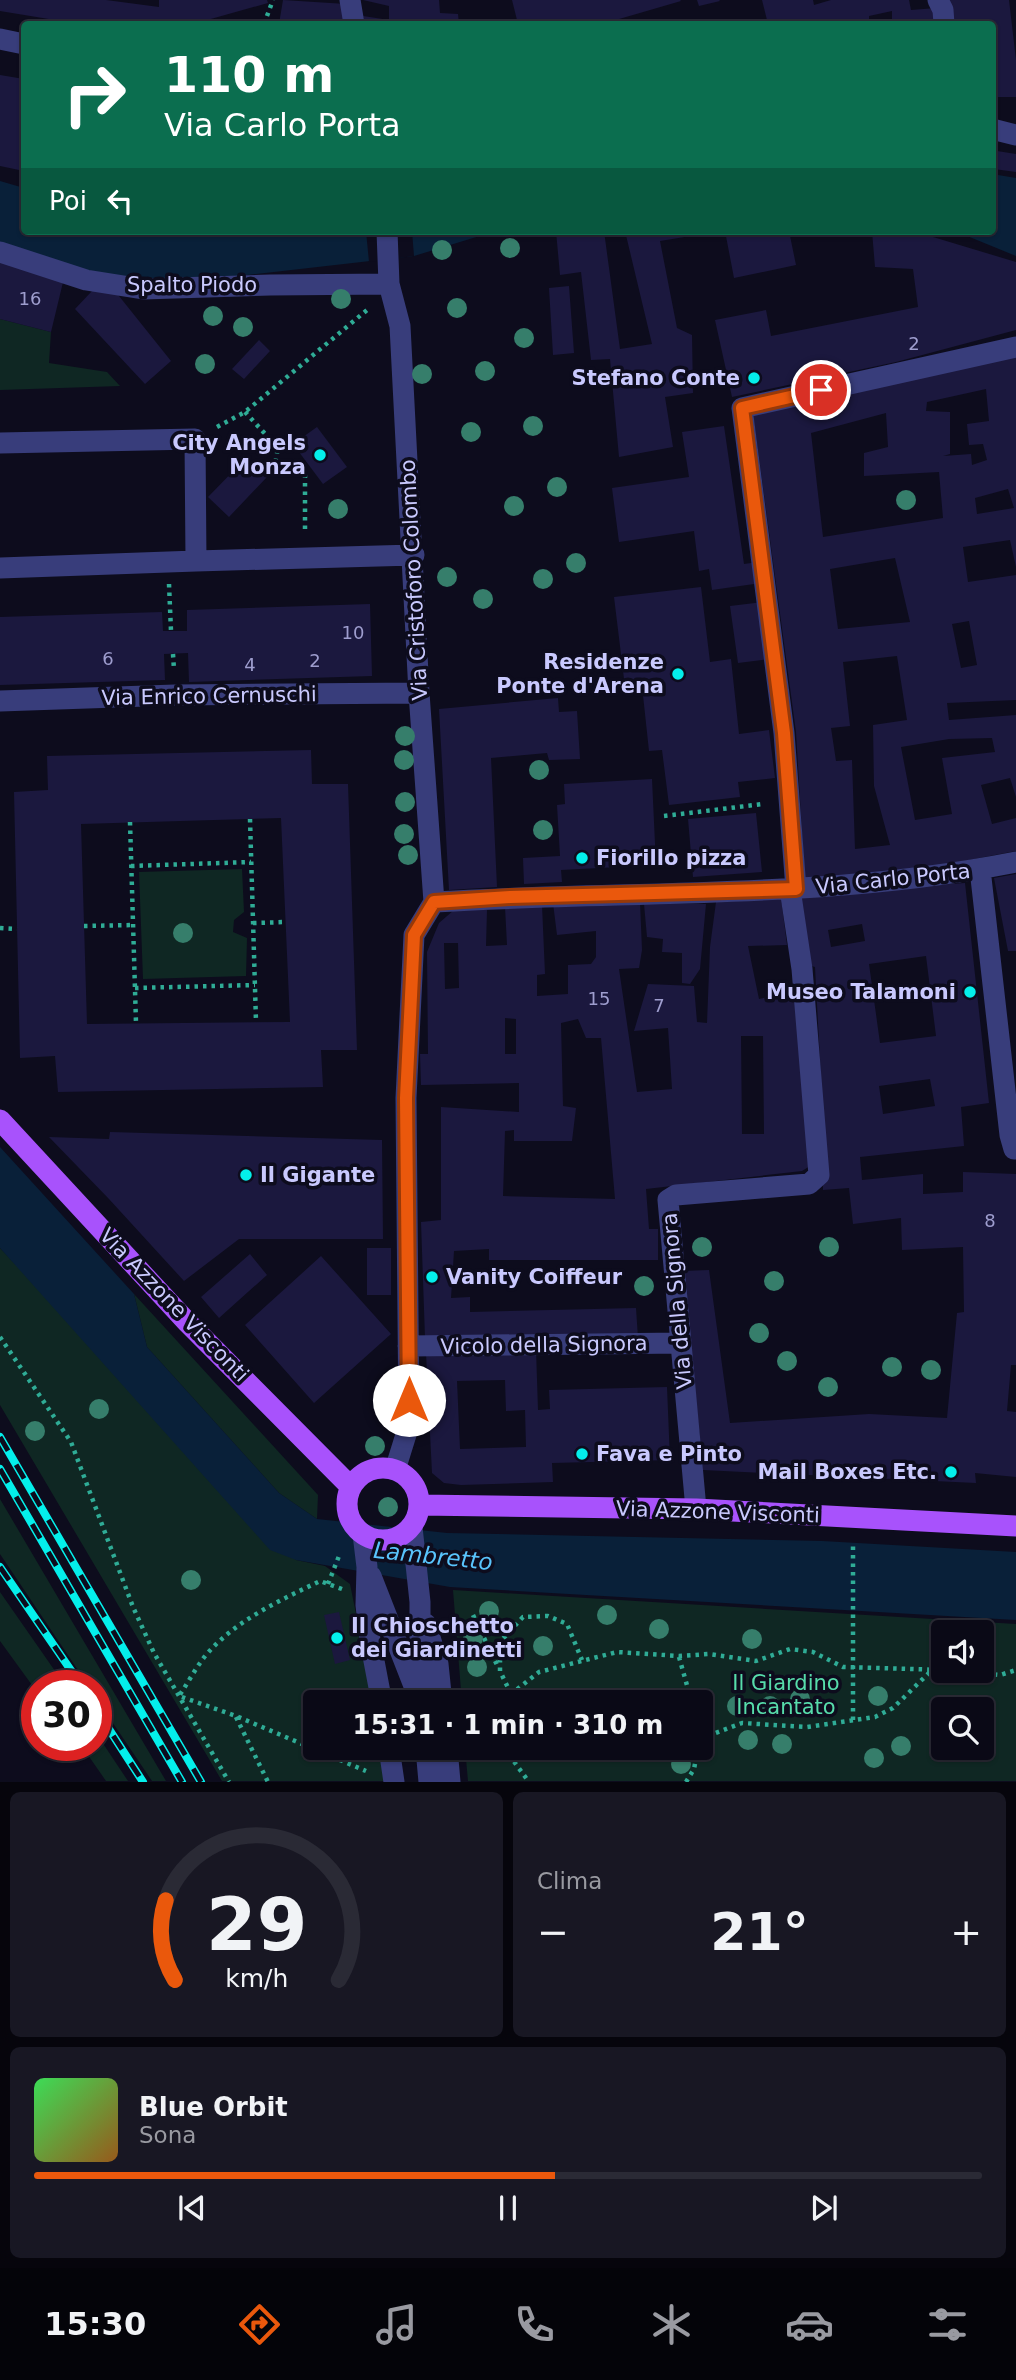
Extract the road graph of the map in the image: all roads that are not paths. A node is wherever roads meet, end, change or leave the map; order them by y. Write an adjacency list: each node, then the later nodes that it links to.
1 (350, 0): 3 (street)
2 (938, 0): 4 (street)
3 (354, 21)
4 (944, 21)
5 (0, 39): 6 (street)
6 (21, 43)
7 (996, 130): 8 (street)
8 (1016, 135)
9 (387, 235): 11 (street, Via Cristoforo Colombo)
10 (0, 252): 11 (street, Spalto Piodo)
11 (389, 284): 14 (street, Via Cristoforo Colombo)
12 (1016, 347): 21 (street)
13 (0, 443): 15 (street)
14 (414, 555): 15 (street); 17 (street, Via Cristoforo Colombo)
15 (196, 561): 16 (street)
16 (0, 568)
17 (419, 693): 18 (street, Via Enrico Cernuschi); 22 (street, Via Cristoforo Colombo)
18 (0, 701)
19 (1016, 862): 20 (street, Via Carlo Porta)
20 (980, 869): 21 (street, Via Carlo Porta); 24 (street)
21 (793, 889): 22 (street, Via Carlo Porta); 25 (street, Via della Signora)
22 (434, 902): 26 (street)
23 (0, 1120): 28 (main road, Via Azzone Visconti)
24 (1015, 1149)
25 (680, 1343): 26 (street, Vicolo della Signora); 30 (street, Via della Signora)
26 (408, 1346): 27 (street)
27 (395, 1469): 28 (main road); 29 (main road)
28 (349, 1494): 33 (main road, Via Azzone Visconti)
29 (420, 1505): 30 (main road, Via Azzone Visconti); 32 (main road)
30 (696, 1509): 31 (main road, Via Azzone Visconti)
31 (1016, 1525)
32 (412, 1527): 33 (main road); 35 (street)
33 (363, 1534): 34 (street)
34 (367, 1567): 36 (street); 37 (street)
35 (420, 1602): 38 (street); 39 (street)
36 (380, 1690)
37 (415, 1690)
38 (419, 1690)
39 (441, 1690)
40 (391, 1760): 43 (street)
41 (427, 1760): 44 (street)
42 (448, 1760): 45 (street)
43 (394, 1782)
44 (429, 1782)
45 (450, 1782)

